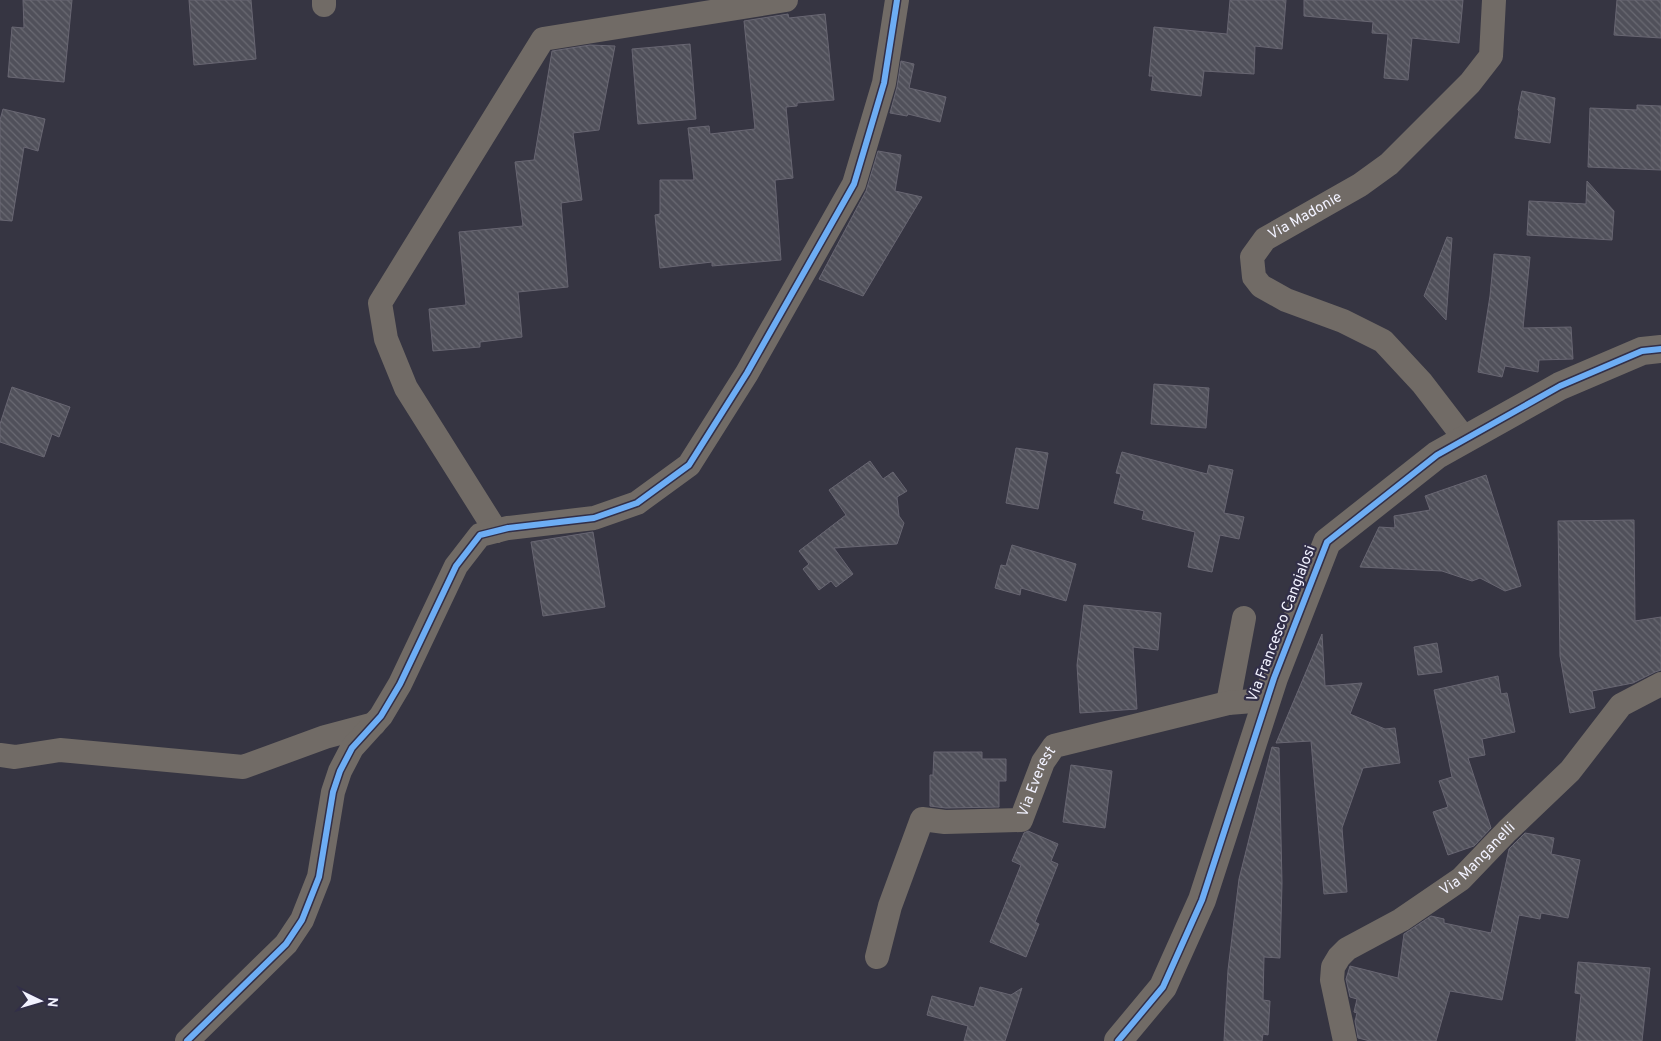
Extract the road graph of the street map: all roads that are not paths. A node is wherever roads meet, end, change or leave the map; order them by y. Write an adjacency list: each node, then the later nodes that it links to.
1 (786, 0): 6 (street)
2 (897, 0): 6 (street)
3 (1494, 0): 5 (street, Via Madonie)
4 (1661, 349): 5 (street, Via Francesco Cangialosi)
5 (1465, 439): 9 (street, Via Francesco Cangialosi)
6 (496, 531): 11 (street)
7 (1244, 618): 10 (street)
8 (1661, 684): 16 (street, Via Manganelli)
9 (1266, 700): 10 (street, Via Everest); 15 (street, Via Francesco Cangialosi)
10 (1228, 703): 13 (street, Via Everest)
11 (374, 724): 12 (street); 14 (street)
12 (0, 755)
13 (877, 957)
14 (187, 1041)
15 (1118, 1041)
16 (1345, 1041)

